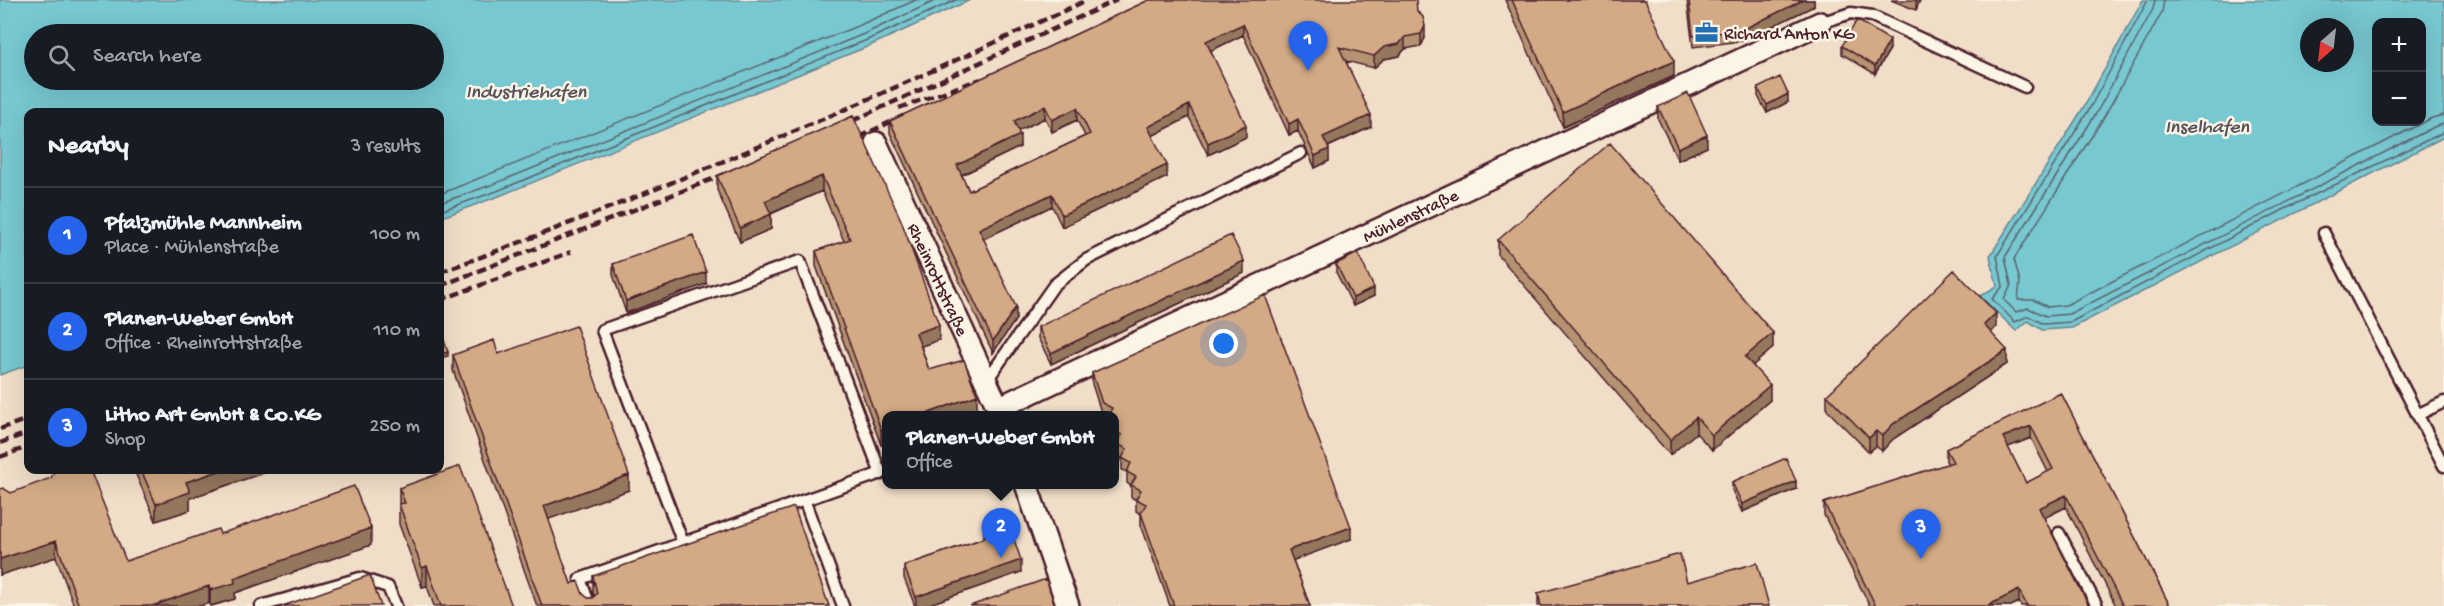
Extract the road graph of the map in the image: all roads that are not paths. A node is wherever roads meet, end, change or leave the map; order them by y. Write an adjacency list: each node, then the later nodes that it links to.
1 (1820, 23): 2 (lane); 8 (street, Mühlenstraße)
2 (2025, 87)
3 (876, 143): 6 (street, Rheinrottstraße)
4 (1301, 153): 6 (lane)
5 (2324, 233): 9 (lane)
6 (987, 380): 8 (street, Rheinrottstraße)
7 (2444, 402): 9 (lane)
8 (1001, 411)
9 (2417, 415): 10 (lane)
10 (2444, 466)
11 (882, 467): 16 (lane)
12 (882, 473): 14 (lane)
13 (1028, 489): 21 (street)
14 (805, 502): 16 (lane); 20 (lane)
15 (2059, 533): 22 (lane)
16 (682, 543): 19 (lane)
17 (261, 606): 18 (lane)
18 (396, 606)
19 (590, 606)
20 (843, 606)
21 (1068, 606)
22 (2097, 606)

